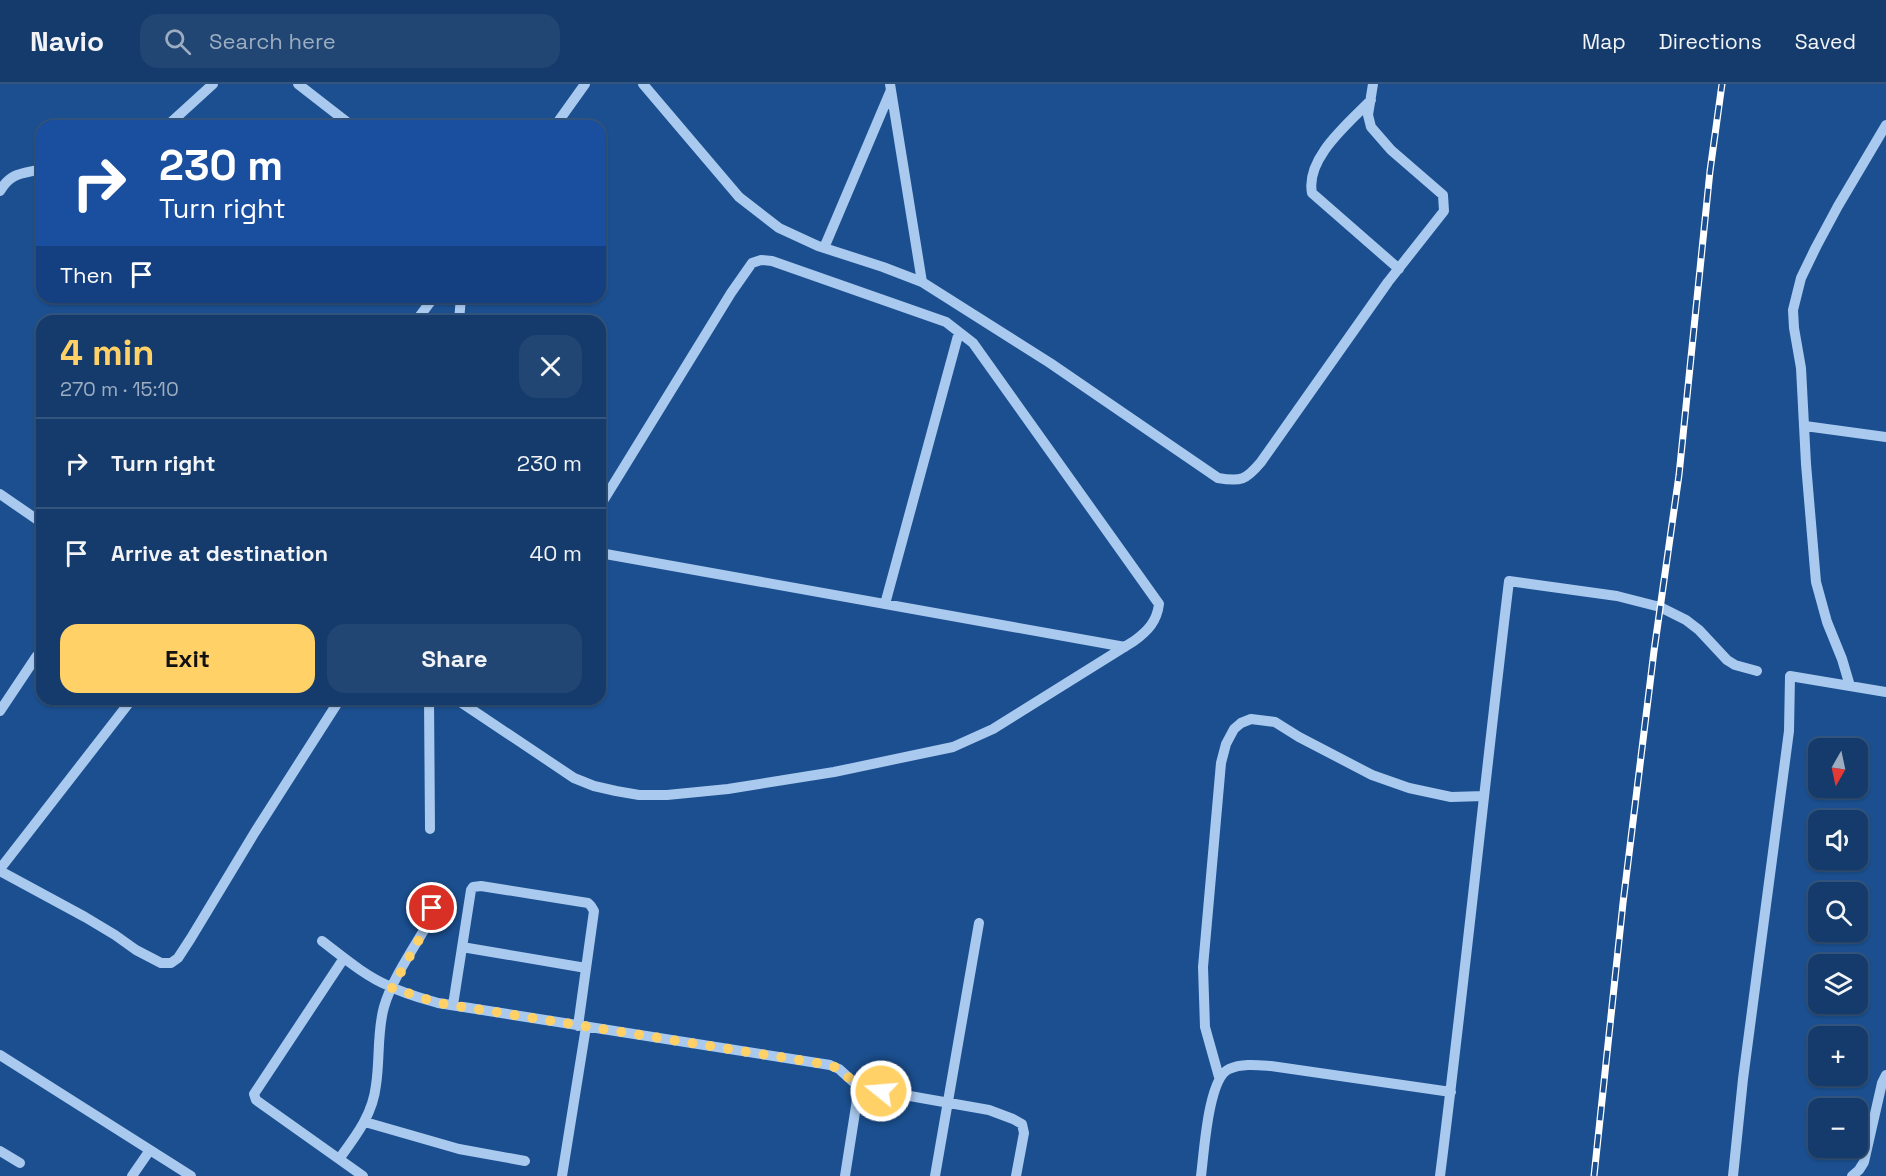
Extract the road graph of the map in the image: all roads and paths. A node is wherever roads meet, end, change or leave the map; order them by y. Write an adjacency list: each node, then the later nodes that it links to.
1 (213, 84): 8 (street)
2 (298, 84): 9 (street)
3 (585, 84): 10 (street)
4 (644, 84): 14 (street)
5 (1373, 84): 7 (street)
6 (891, 87): 14 (street); 16 (street)
7 (1371, 100): 15 (street); 15 (street)
8 (174, 120)
9 (344, 120)
10 (559, 120)
11 (1886, 125): 18 (street)
12 (36, 170): 13 (street)
13 (0, 191)
14 (824, 248): 16 (street)
15 (1399, 269): 16 (street)
16 (922, 282)
17 (959, 332): 21 (street); 24 (street); 25 (street)
18 (1805, 426): 19 (street); 28 (street)
19 (1886, 437)
20 (0, 494): 22 (street)
21 (606, 496)
22 (36, 519)
23 (606, 555): 24 (street)
24 (885, 604): 25 (street)
25 (1125, 647): 33 (street)
26 (36, 657): 34 (street)
27 (1758, 671): 35 (street)
28 (1850, 686): 29 (street); 68 (street)
29 (1886, 692)
30 (127, 705): 37 (street)
31 (336, 705): 37 (street)
32 (429, 705): 36 (street)
33 (465, 705)
34 (0, 711)
35 (1484, 796): 49 (street); 51 (street)
36 (430, 829)
37 (0, 870)
38 (432, 908): 44 (street)
39 (979, 923): 52 (street)
40 (322, 941): 42 (street)
41 (462, 947): 43 (street); 43 (street); 45 (street)
42 (344, 958): 44 (street); 56 (street)
43 (586, 968): 46 (street)
44 (392, 988): 45 (street); 53 (street)
45 (453, 1005): 46 (street)
46 (582, 1027): 50 (street); 62 (street)
47 (0, 1055): 54 (street)
48 (1886, 1076): 69 (street)
49 (1219, 1077): 51 (street); 66 (street)
50 (859, 1087): 52 (street); 63 (street)
51 (1451, 1092): 67 (street)
52 (948, 1103): 64 (street); 65 (street)
53 (365, 1122): 56 (street); 57 (street)
54 (150, 1150): 59 (street); 60 (street)
55 (0, 1151): 58 (street)
56 (339, 1159): 61 (street)
57 (525, 1161)
58 (20, 1163)
59 (132, 1176)
60 (191, 1176)
61 (363, 1176)
62 (562, 1176)
63 (844, 1176)
64 (935, 1176)
65 (1016, 1176)
66 (1201, 1176)
67 (1440, 1176)
68 (1733, 1176)
69 (1852, 1176)

